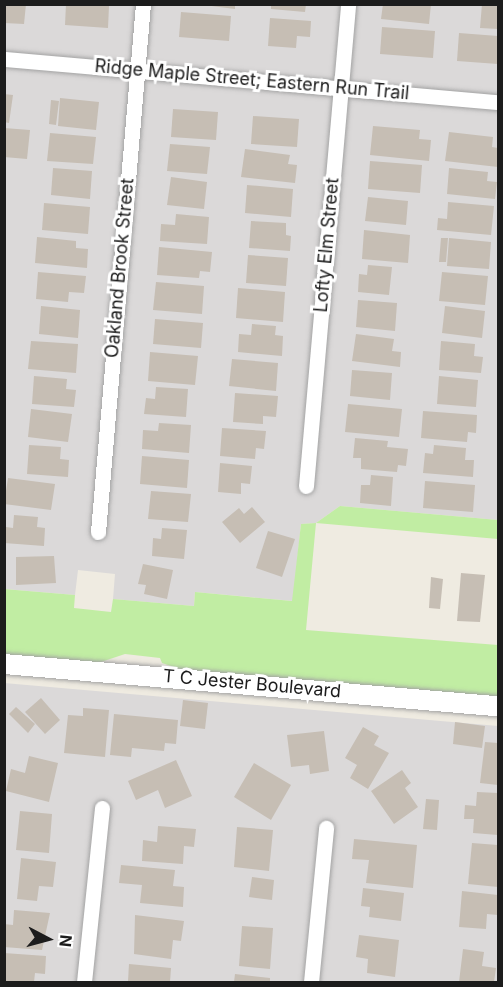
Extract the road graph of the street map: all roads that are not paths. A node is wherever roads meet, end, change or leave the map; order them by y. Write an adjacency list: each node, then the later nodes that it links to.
1 (143, 4): 4 (street, Oakland Brook Street)
2 (348, 4): 5 (street, Lofty Elm Street)
3 (4, 58): 4 (street, Ridge Maple Street; Eastern Run Trail)
4 (137, 70): 5 (street, Ridge Maple Street; Eastern Run Trail); 8 (street, Oakland Brook Street)
5 (340, 88): 6 (street, Ridge Maple Street; Eastern Run Trail); 7 (street, Lofty Elm Street)
6 (498, 102)
7 (306, 486)
8 (98, 532)
9 (4, 664): 10 (street, T C Jester Boulevard)
10 (498, 706)
11 (102, 808): 13 (street)
12 (326, 828): 14 (street)
13 (84, 982)
14 (311, 982)

